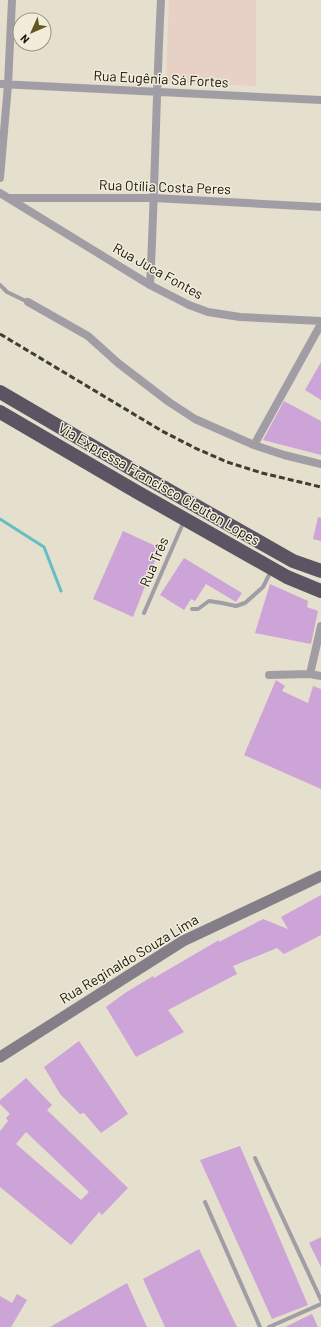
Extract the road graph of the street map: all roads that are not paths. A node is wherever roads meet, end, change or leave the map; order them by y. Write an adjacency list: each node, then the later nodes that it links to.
1 (12, 0): 3 (street)
2 (161, 0): 4 (street)
3 (4, 84): 4 (street, Rua Eugênia Sá Fortes); 6 (street)
4 (156, 92): 5 (street, Rua Eugênia Sá Fortes); 9 (street)
5 (321, 100)
6 (0, 178)
7 (0, 193): 8 (street, Rua Juca Fontes)
8 (8, 198): 9 (street, Rua Otília Costa Peres); 12 (street, Rua Juca Fontes)
9 (154, 198): 10 (street, Rua Otília Costa Peres); 12 (street)
10 (321, 207)
11 (0, 285): 13 (lane)
12 (150, 285): 14 (street, Rua Juca Fontes)
13 (28, 302): 17 (street)
14 (321, 322): 17 (street)
15 (0, 392): 21 (highway, Via Expressa Francisco Cleuton Lopes)
16 (0, 412): 19 (highway, Via Expressa Francisco Cleuton Lopes)
17 (254, 445): 18 (street)
18 (321, 464)
19 (185, 519): 20 (highway, Via Expressa Francisco Cleuton Lopes); 24 (lane, Rua Três)
20 (272, 568): 22 (highway, Via Expressa Francisco Cleuton Lopes); 23 (lane)
21 (321, 572)
22 (321, 591)
23 (192, 609)
24 (144, 614)
25 (321, 626): 26 (street)
26 (310, 674): 27 (street); 28 (street)
27 (269, 675)
28 (321, 676)
29 (321, 876): 30 (street, Rua Reginaldo Souza Lima)
30 (0, 1057)
31 (255, 1158): 33 (lane)
32 (205, 1202): 35 (lane)
33 (321, 1300)
34 (321, 1304): 36 (lane)
35 (260, 1327)
36 (269, 1327)

